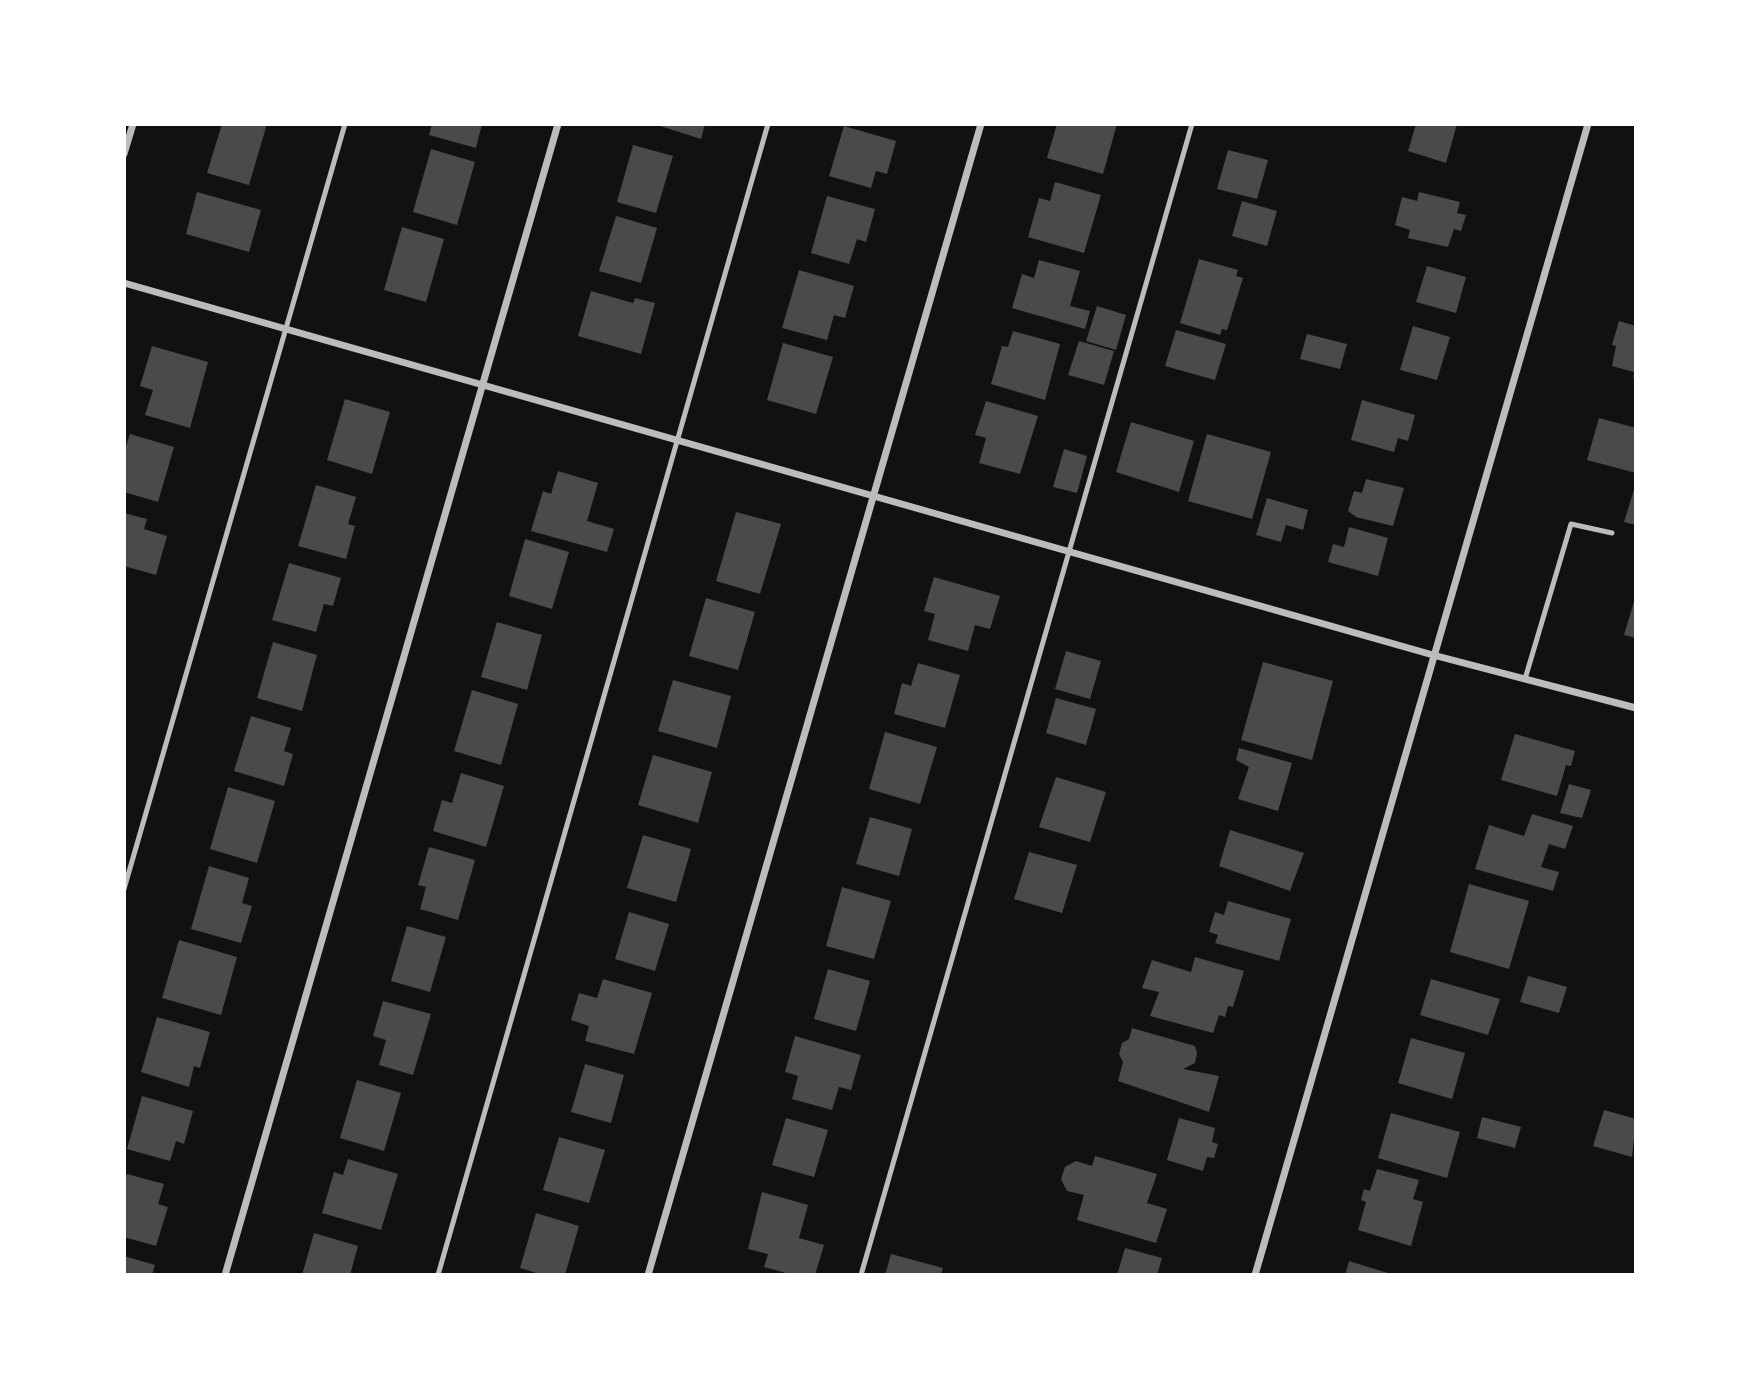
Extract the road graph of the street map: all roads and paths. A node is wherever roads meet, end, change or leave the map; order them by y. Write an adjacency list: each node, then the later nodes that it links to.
1 (133, 124): 8 (street)
2 (345, 124): 10 (lane)
3 (558, 124): 11 (street)
4 (768, 124): 12 (lane)
5 (981, 124): 13 (street)
6 (1192, 124): 15 (lane)
7 (1588, 124): 16 (street)
8 (124, 154)
9 (124, 283): 10 (street)
10 (287, 329): 11 (street); 19 (lane)
11 (484, 385): 12 (street); 20 (street)
12 (677, 440): 13 (street); 21 (lane)
13 (873, 496): 15 (street); 22 (street)
14 (1612, 533): 17 (lane)
15 (1069, 552): 16 (street); 23 (lane)
16 (1433, 655): 17 (street); 24 (street)
17 (1525, 679): 18 (street)
18 (1636, 708)
19 (124, 889)
20 (225, 1275)
21 (438, 1275)
22 (648, 1275)
23 (861, 1275)
24 (1255, 1275)

